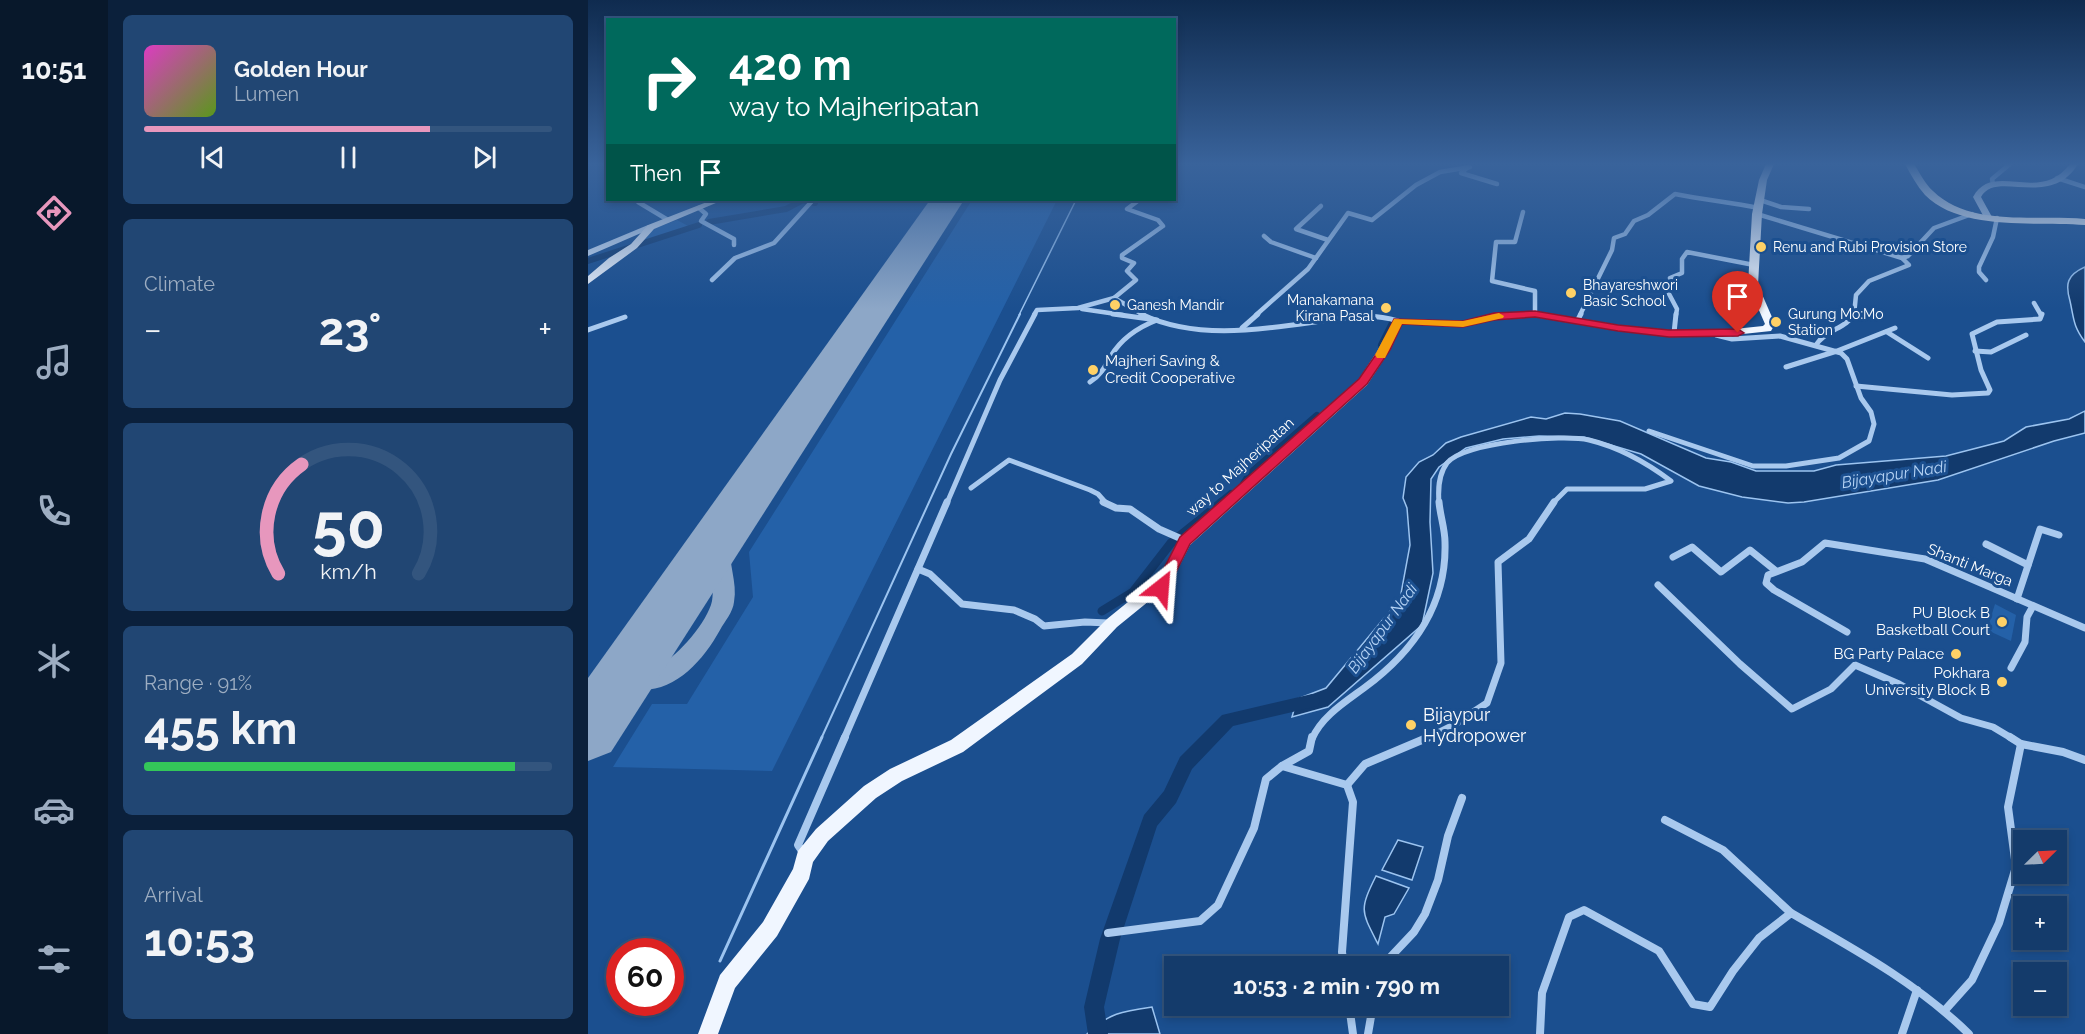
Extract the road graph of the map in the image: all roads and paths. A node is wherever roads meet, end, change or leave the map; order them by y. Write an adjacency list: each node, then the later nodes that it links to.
1 (658, 212): 16 (street)
2 (688, 212): 16 (main road)
3 (704, 212): 21 (street)
4 (801, 212): 26 (street)
5 (1135, 212): 29 (street)
6 (1314, 212): 20 (street)
7 (1383, 212): 20 (street)
8 (1523, 212): 32 (street)
9 (1651, 212): 36 (street)
10 (1758, 212): 25 (main road)
11 (1773, 212): 24 (street)
12 (1967, 212): 14 (highway)
13 (1987, 212): 15 (main road)
14 (1972, 214): 15 (highway); 24 (street)
15 (1992, 218): 17 (highway); 27 (street)
16 (668, 220): 18 (main road)
17 (2085, 222)
18 (651, 227): 22 (main road); 28 (main road)
19 (1264, 236): 23 (street)
20 (1328, 240): 23 (street)
21 (734, 245)
22 (588, 253)
23 (1316, 258): 37 (street)
24 (1902, 258): 44 (street)
25 (1754, 265): 41 (street); 42 (main road)
26 (712, 280)
27 (1986, 280)
28 (588, 281)
29 (1114, 298): 31 (street); 34 (street)
30 (2034, 303): 46 (street)
31 (1078, 308): 34 (street); 58 (street)
32 (1535, 314): 35 (main road); 36 (main road)
33 (625, 316): 39 (street)
34 (1157, 320): 37 (street); 49 (street)
35 (1398, 321): 37 (street); 54 (main road, way to Majheripatan)
36 (1576, 321): 41 (main road)
37 (1242, 328)
38 (1895, 328): 40 (street)
39 (588, 330)
40 (1887, 332): 45 (street); 47 (street)
41 (1674, 333): 42 (main road)
42 (1715, 334): 44 (street)
43 (2026, 335): 46 (street)
44 (1816, 345): 45 (street)
45 (1837, 351): 48 (street); 50 (street)
46 (1975, 351): 50 (street)
47 (1928, 358)
48 (1785, 367)
49 (1090, 382)
50 (1856, 386): 51 (street)
51 (1649, 431)
52 (971, 488): 54 (street)
53 (2059, 535): 57 (street)
54 (1185, 541): 63 (main road, way to Majheripatan)
55 (1986, 544): 57 (street)
56 (1673, 557): 59 (street)
57 (2028, 565): 61 (street)
58 (918, 569): 63 (street); 73 (street)
59 (1776, 571): 61 (street, Shanti Marga); 65 (street)
60 (1658, 585): 67 (street)
61 (2017, 599): 62 (street, Shanti Marga)
62 (2033, 606): 64 (street, Shanti Marga); 66 (street)
63 (1112, 623): 73 (main road, way to Majheripatan)
64 (2085, 627)
65 (1847, 632)
66 (2011, 668)
67 (2021, 744): 68 (street); 79 (street)
68 (2085, 760)
69 (1282, 766): 70 (street); 70 (street); 75 (street)
70 (1347, 785): 76 (street)
71 (1462, 798): 77 (street)
72 (1665, 820): 74 (street)
73 (806, 858): 82 (main road, way to Majheripatan)
74 (1791, 913): 78 (street); 85 (street)
75 (1112, 934)
76 (1343, 956)
77 (1391, 956)
78 (1917, 990): 79 (street); 86 (street)
79 (1946, 1009): 87 (street)
80 (1351, 1016): 83 (street)
81 (1371, 1016): 84 (street)
82 (708, 1034)
83 (1353, 1034)
84 (1368, 1034)
85 (1540, 1034)
86 (1902, 1034)
87 (1969, 1034)

